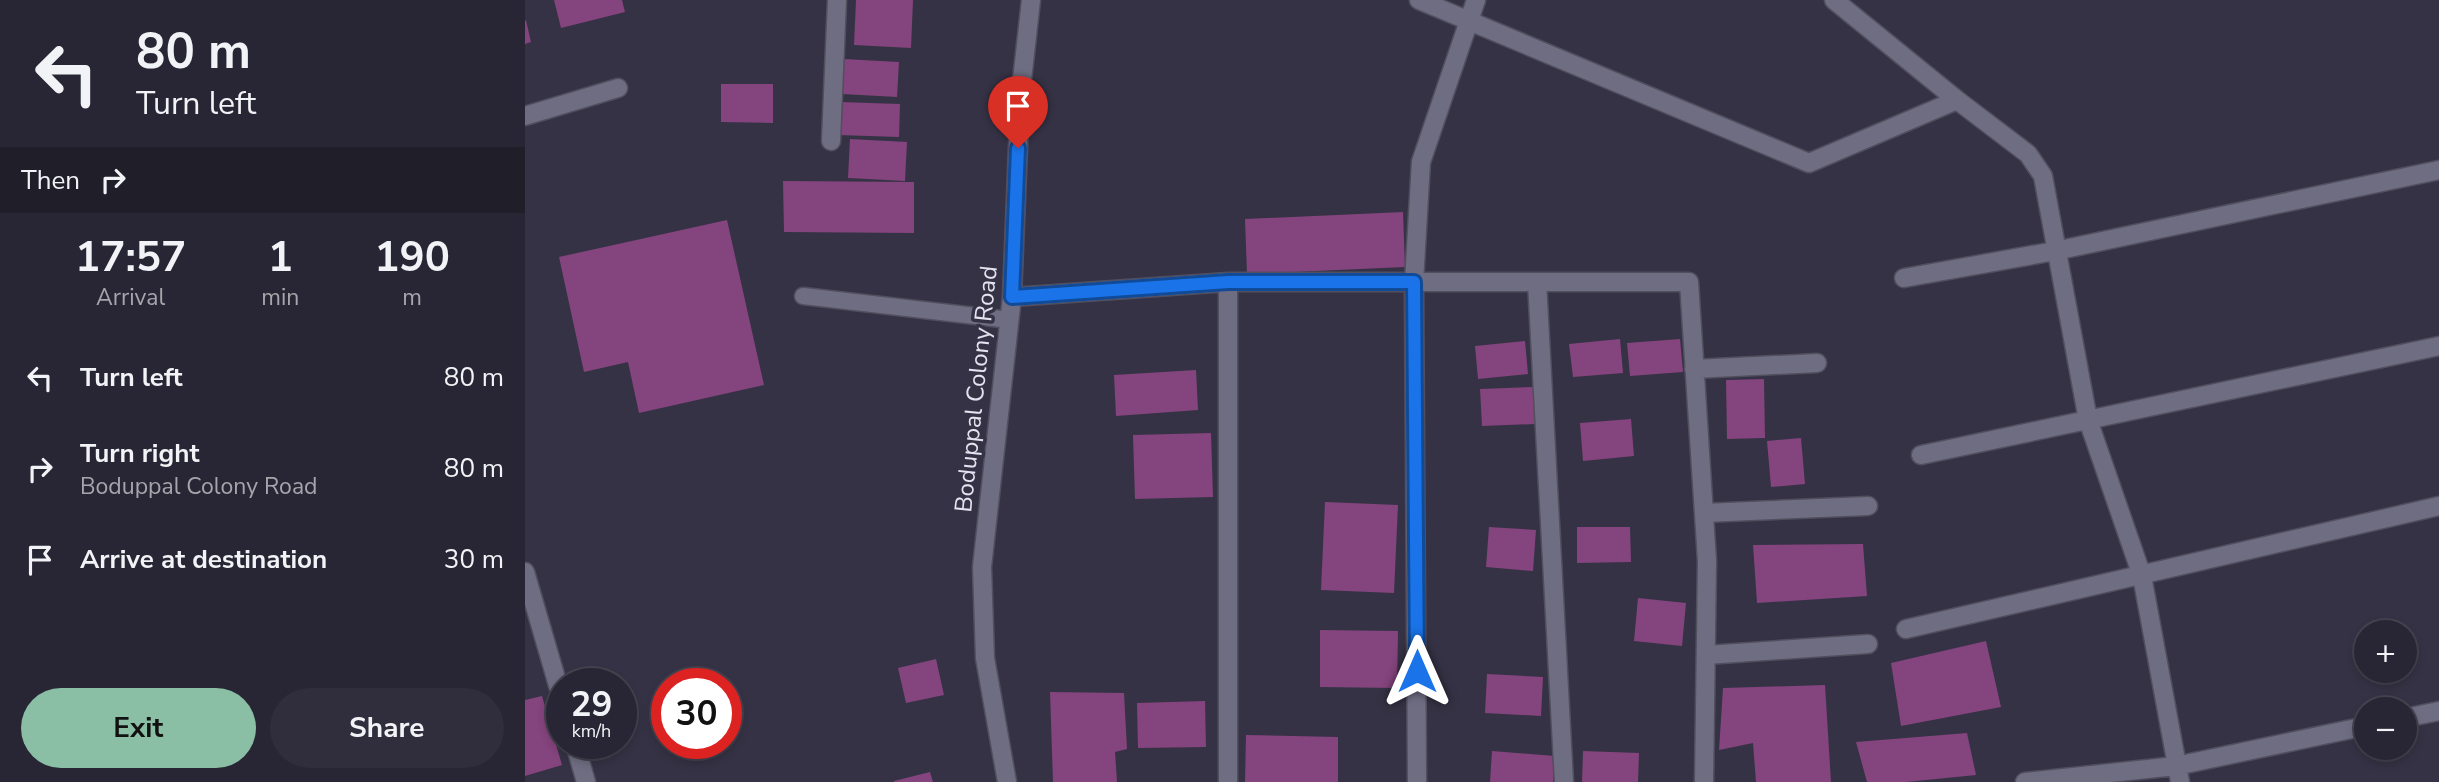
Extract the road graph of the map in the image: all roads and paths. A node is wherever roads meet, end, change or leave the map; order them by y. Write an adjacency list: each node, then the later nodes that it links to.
1 (837, 0): 10 (street)
2 (1031, 0): 18 (street, Boduppal Colony Road)
3 (1419, 0): 6 (street)
4 (1476, 0): 6 (street)
5 (1834, 0): 8 (street)
6 (1469, 22): 8 (street); 15 (street)
7 (618, 88): 9 (street)
8 (1957, 100): 12 (street)
9 (525, 116)
10 (831, 141)
11 (2439, 170): 12 (street)
12 (2055, 251): 13 (street); 23 (street)
13 (1903, 278)
14 (1228, 282): 15 (street); 18 (street); 42 (street)
15 (1414, 282): 16 (street); 43 (street)
16 (1537, 282): 22 (street); 44 (street)
17 (803, 296): 19 (lane)
18 (1012, 297): 19 (street, Boduppal Colony Road)
19 (1010, 320): 41 (street, Boduppal Colony Road)
20 (2439, 346): 23 (street)
21 (1817, 363): 22 (street)
22 (1694, 369): 27 (street)
23 (2088, 420): 24 (street); 29 (street)
24 (1921, 455)
25 (1868, 506): 27 (street)
26 (2439, 506): 29 (street)
27 (1704, 513): 33 (street)
28 (525, 572): 30 (street)
29 (2142, 576): 31 (street); 39 (street)
30 (530, 610): 34 (street)
31 (1906, 629)
32 (1868, 644): 33 (street)
33 (1706, 655): 45 (street)
34 (551, 668)
35 (2439, 711): 36 (street)
36 (2417, 716)
37 (2354, 729): 39 (street)
38 (577, 759): 40 (street)
39 (2178, 774): 46 (street)
40 (581, 781)
41 (1007, 782)
42 (1228, 782)
43 (1417, 782)
44 (1564, 782)
45 (1704, 782)
46 (2025, 782)

